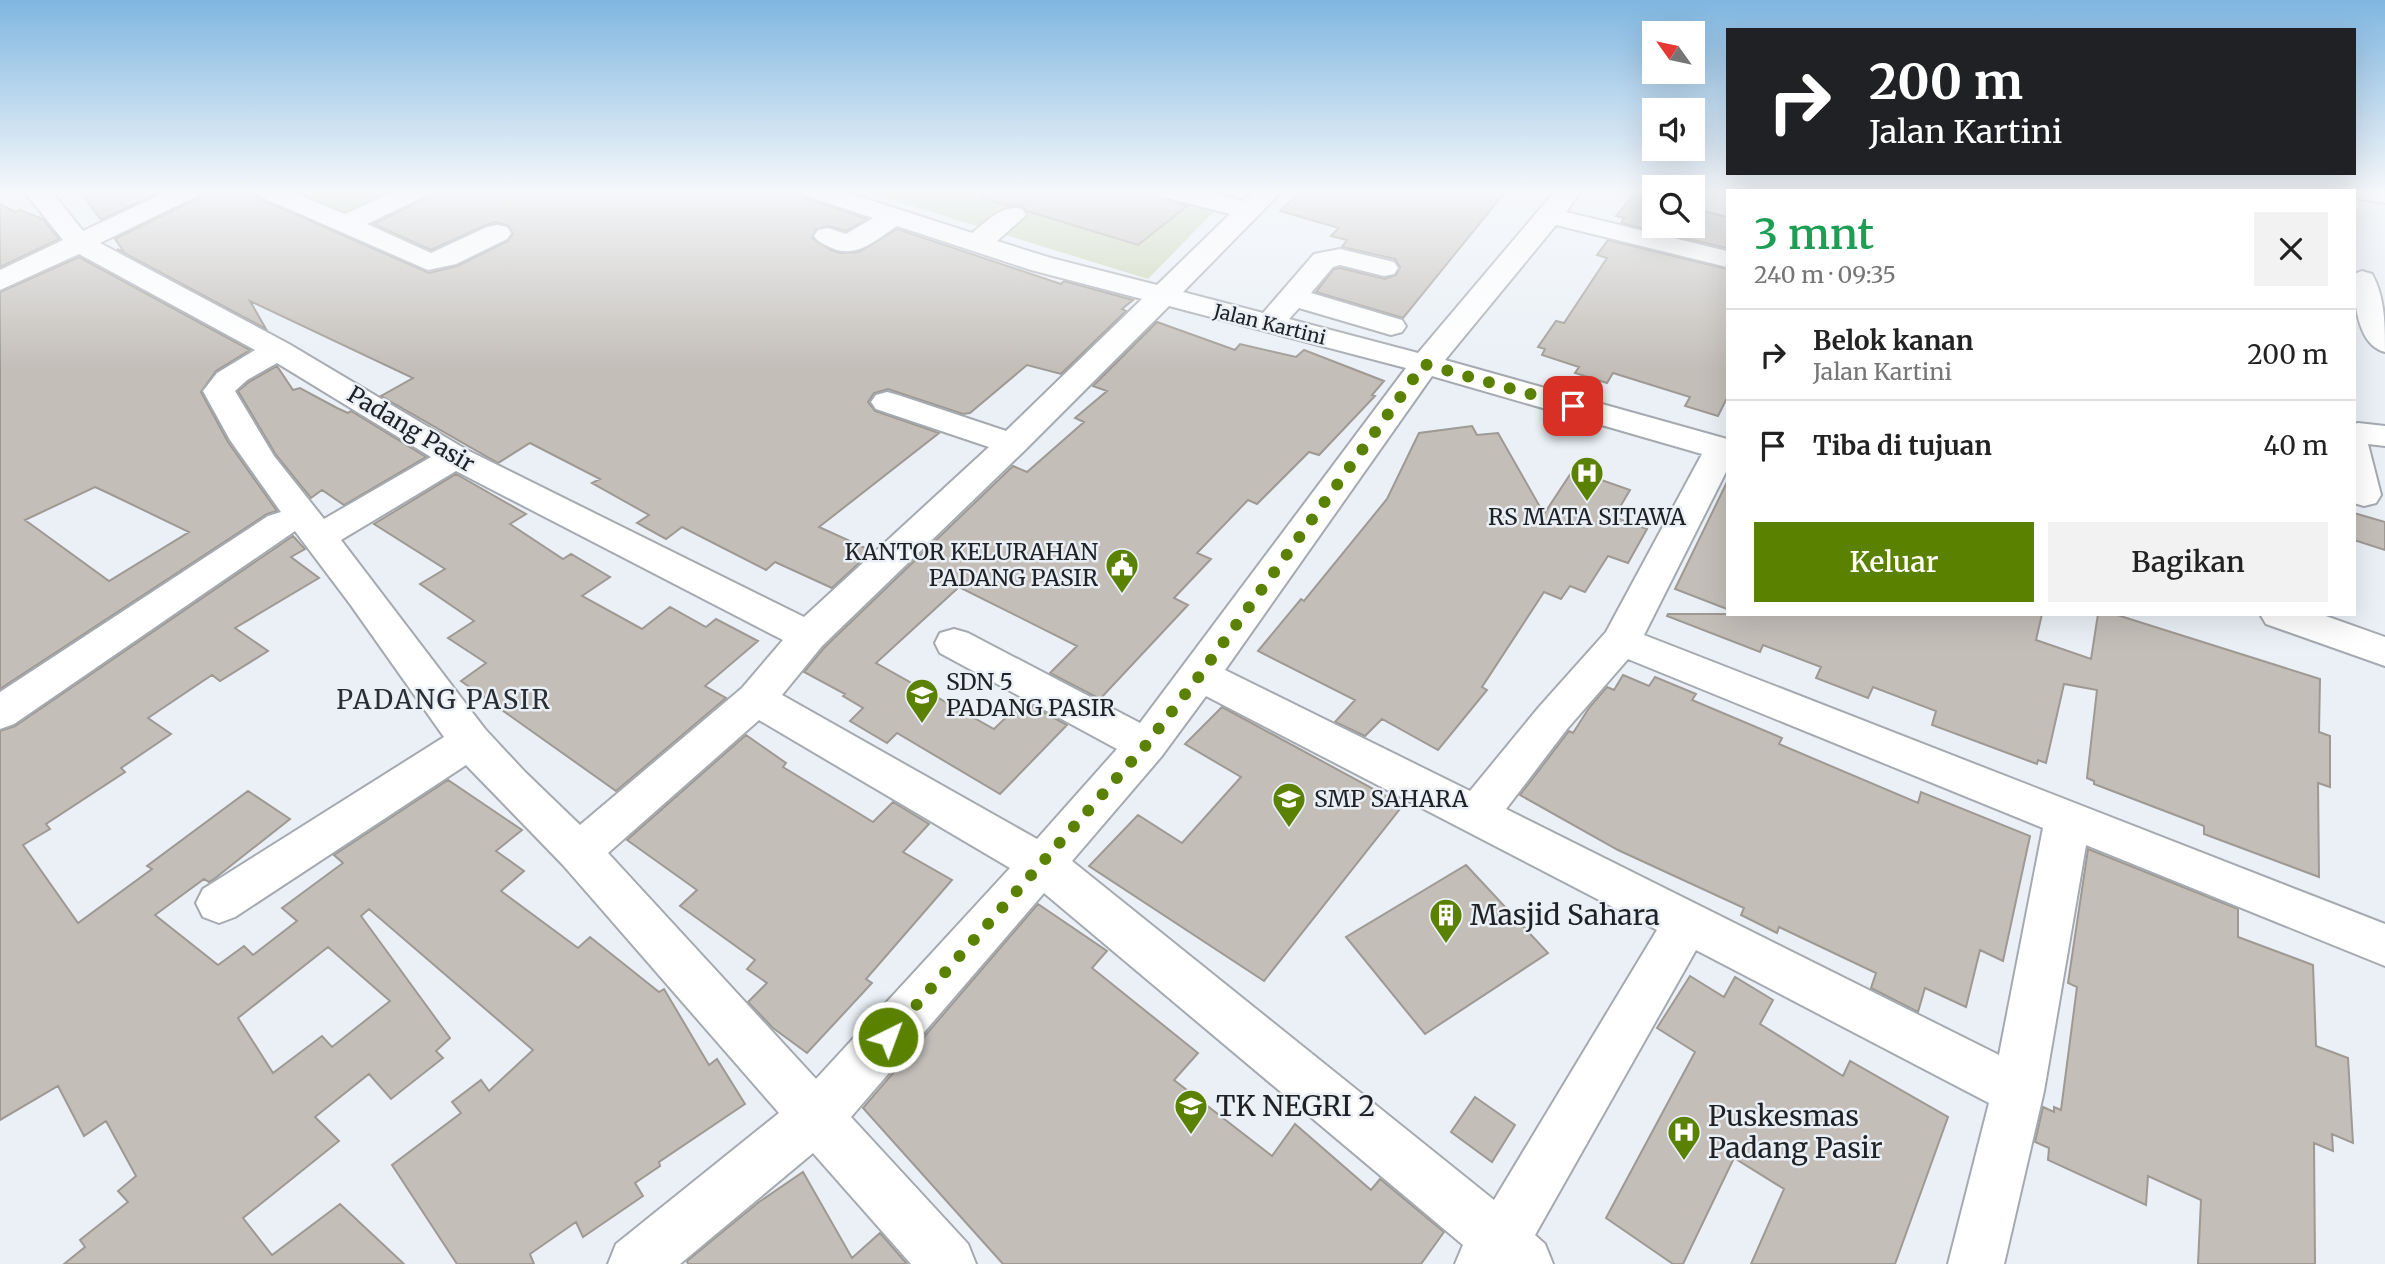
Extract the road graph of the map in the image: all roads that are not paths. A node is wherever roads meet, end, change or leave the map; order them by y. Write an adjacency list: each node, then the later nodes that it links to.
1 (64, 250): 12 (street)
2 (92, 250): 18 (street, Padang Pasir)
3 (402, 250): 4 (street)
4 (462, 250)
5 (996, 250): 14 (street, Jalan Kartini)
6 (1211, 250): 14 (street)
7 (1521, 250): 19 (street)
8 (1687, 250): 9 (street)
9 (1726, 260)
10 (1384, 268): 13 (street)
11 (2367, 280): 17 (street)
12 (0, 281)
13 (1291, 296): 15 (street); 16 (street)
14 (1164, 297): 15 (street, Jalan Kartini); 23 (street)
15 (1269, 324): 19 (street, Jalan Kartini)
16 (1391, 326)
17 (2385, 343)
18 (278, 350): 25 (street, Padang Pasir); 29 (street)
19 (1424, 364): 24 (street, Jalan Kartini); 35 (street)
20 (887, 402): 23 (street)
21 (2356, 435): 22 (street)
22 (2385, 436)
23 (1012, 444): 31 (street)
24 (1725, 449): 32 (street)
25 (455, 457): 29 (street); 31 (street, Padang Pasir)
26 (2356, 457): 27 (street)
27 (2364, 495)
28 (281, 524): 37 (street)
29 (320, 537): 38 (street)
30 (2285, 616): 34 (street)
31 (807, 636): 36 (street)
32 (1621, 641): 40 (street); 41 (street)
33 (954, 643): 39 (street)
34 (2385, 652)
35 (1200, 675): 39 (street); 40 (street)
36 (756, 699): 42 (street); 43 (street)
37 (0, 713)
38 (471, 741): 42 (street); 44 (street)
39 (1146, 745): 43 (street)
40 (1477, 813): 45 (street)
41 (2066, 820): 46 (street); 47 (street)
42 (579, 852): 48 (street)
43 (1042, 864): 48 (street); 49 (street)
44 (219, 903)
45 (1686, 924): 47 (street); 49 (street)
46 (2385, 945)
47 (2018, 1091): 52 (street)
48 (817, 1116): 50 (street); 51 (street)
49 (1503, 1256)
50 (636, 1264)
51 (948, 1264)
52 (1976, 1264)

